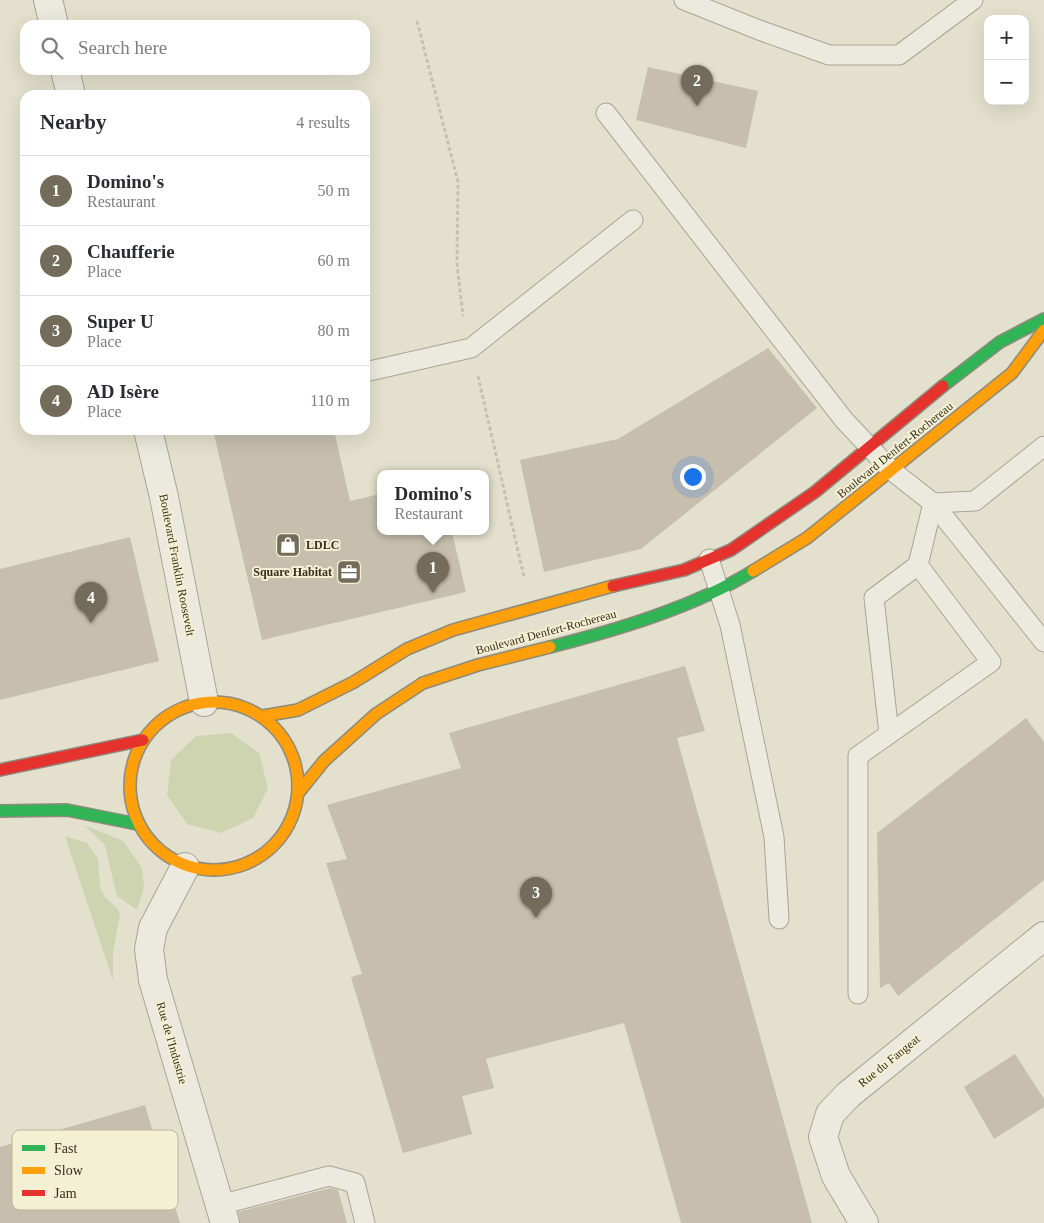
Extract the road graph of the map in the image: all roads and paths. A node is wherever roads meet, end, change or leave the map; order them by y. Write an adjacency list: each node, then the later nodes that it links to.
1 (48, 0): 4 (street)
2 (684, 0): 3 (lane)
3 (973, 0)
4 (53, 20)
5 (417, 21): 12 (path)
6 (66, 75): 7 (street)
7 (70, 90)
8 (606, 113): 15 (lane)
9 (633, 220): 12 (lane)
10 (1044, 319): 15 (main road, Boulevard Denfert-Rochereau)
11 (1044, 330): 17 (main road, Boulevard Denfert-Rochereau)
12 (471, 348): 13 (lane); 22 (path)
13 (370, 371)
14 (149, 435): 24 (street, Boulevard Franklin Roosevelt)
15 (870, 445): 17 (lane); 19 (main road, Boulevard Denfert-Rochereau)
16 (1044, 446): 18 (lane)
17 (892, 470): 18 (lane); 21 (main road, Boulevard Denfert-Rochereau)
18 (933, 503): 20 (lane); 23 (lane)
19 (709, 560): 21 (lane); 22 (main road, Boulevard Denfert-Rochereau)
20 (918, 565): 26 (lane); 26 (lane)
21 (718, 588): 29 (main road, Boulevard Denfert-Rochereau); 33 (lane)
22 (532, 609): 25 (main road, Boulevard Denfert-Rochereau)
23 (1044, 642)
24 (204, 702): 25 (main road, Boulevard Denfert-Rochereau); 27 (main road, Boulevard Denfert-Rochereau)
25 (263, 716): 29 (main road, Boulevard Denfert-Rochereau)
26 (889, 734): 35 (lane)
27 (143, 740): 28 (main road); 31 (main road, Boulevard Denfert-Rochereau)
28 (0, 770)
29 (299, 792): 32 (main road, Boulevard Denfert-Rochereau)
30 (0, 811): 31 (main road)
31 (137, 824): 32 (main road, Boulevard Denfert-Rochereau)
32 (185, 867): 36 (street, Rue de l'Industrie)
33 (779, 919)
34 (1044, 936): 38 (street, Rue du Fangeat)
35 (858, 994)
36 (222, 1214): 37 (lane)
37 (365, 1223)
38 (864, 1223)

